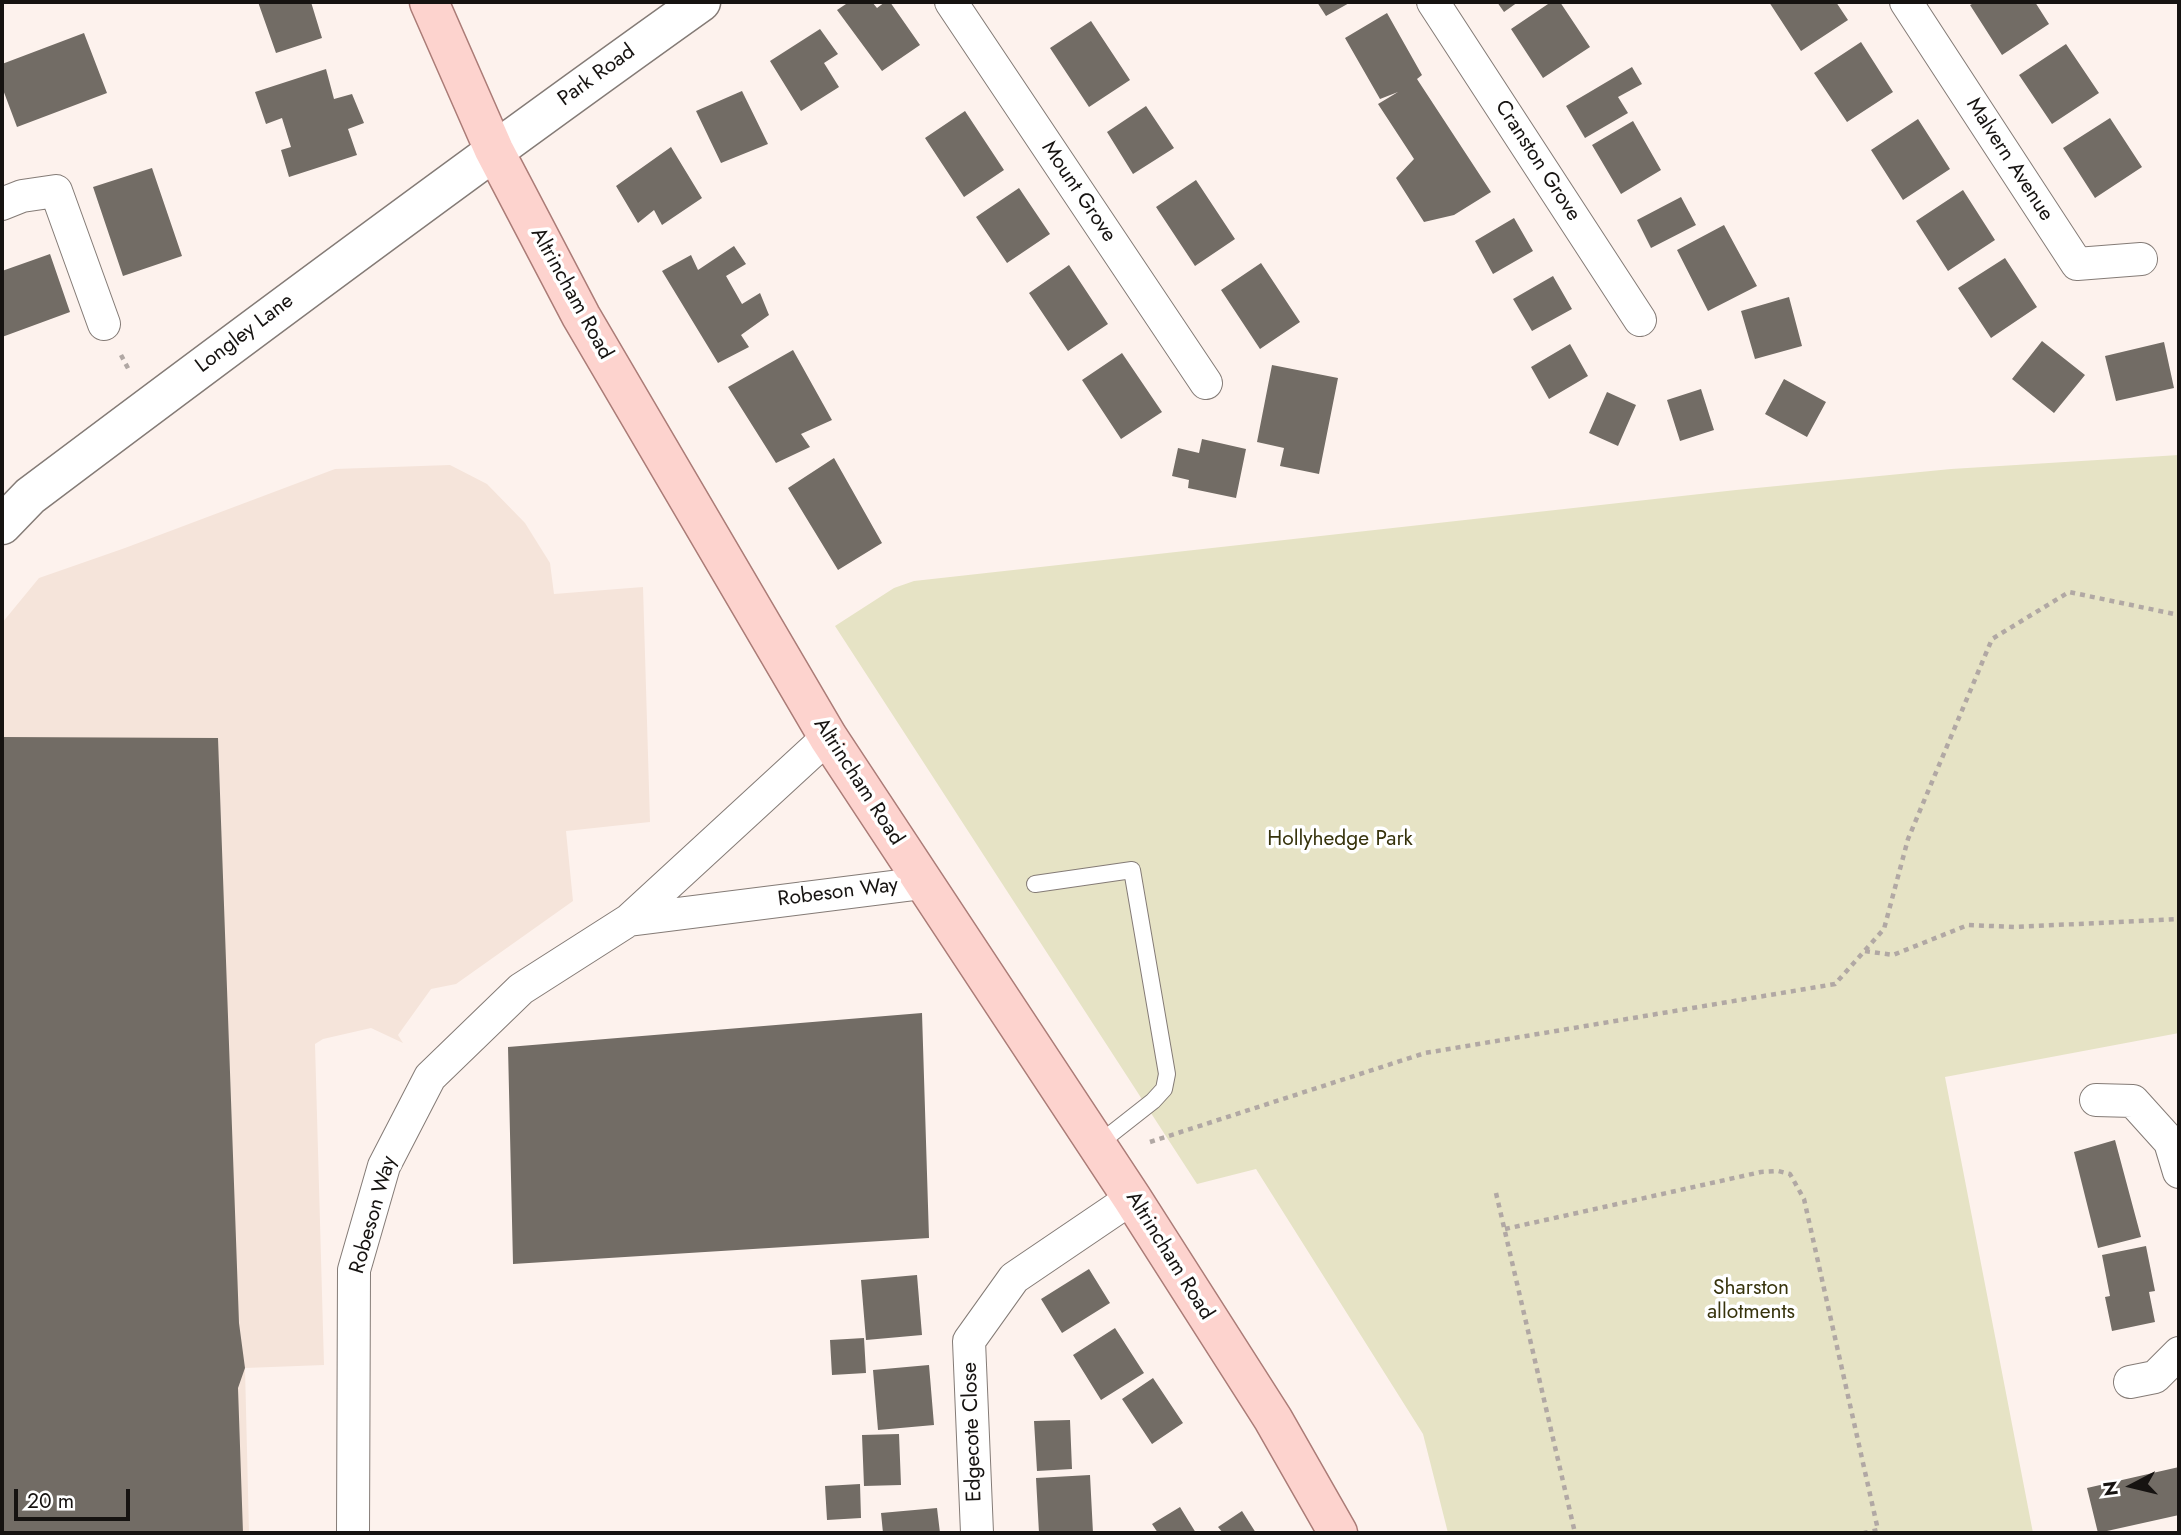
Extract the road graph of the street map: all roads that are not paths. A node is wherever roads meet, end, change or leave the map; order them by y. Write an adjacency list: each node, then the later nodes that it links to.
1 (429, 2): 6 (main road, Altrincham Road)
2 (701, 2): 6 (main road, Park Road)
3 (951, 2): 11 (street, Mount Grove)
4 (1433, 2): 9 (street, Cranston Grove)
5 (1906, 2): 8 (street, Malvern Avenue)
6 (494, 150): 12 (main road, Longley Lane); 13 (main road, Altrincham Road)
7 (2, 204): 10 (street)
8 (2141, 258)
9 (1640, 320)
10 (104, 324)
11 (1206, 383)
12 (7, 507)
13 (828, 737): 14 (main road, Altrincham Road); 16 (street, Robeson Way)
14 (923, 883): 16 (street, Robeson Way); 18 (main road, Altrincham Road)
15 (1035, 884): 18 (lane)
16 (629, 920): 22 (street, Robeson Way)
17 (2096, 1100): 19 (street)
18 (1115, 1171): 23 (street, Edgecote Close); 24 (main road, Altrincham Road)
19 (2179, 1171)
20 (2179, 1353): 21 (street)
21 (2130, 1382)
22 (353, 1533)
23 (977, 1533)
24 (1338, 1533)

